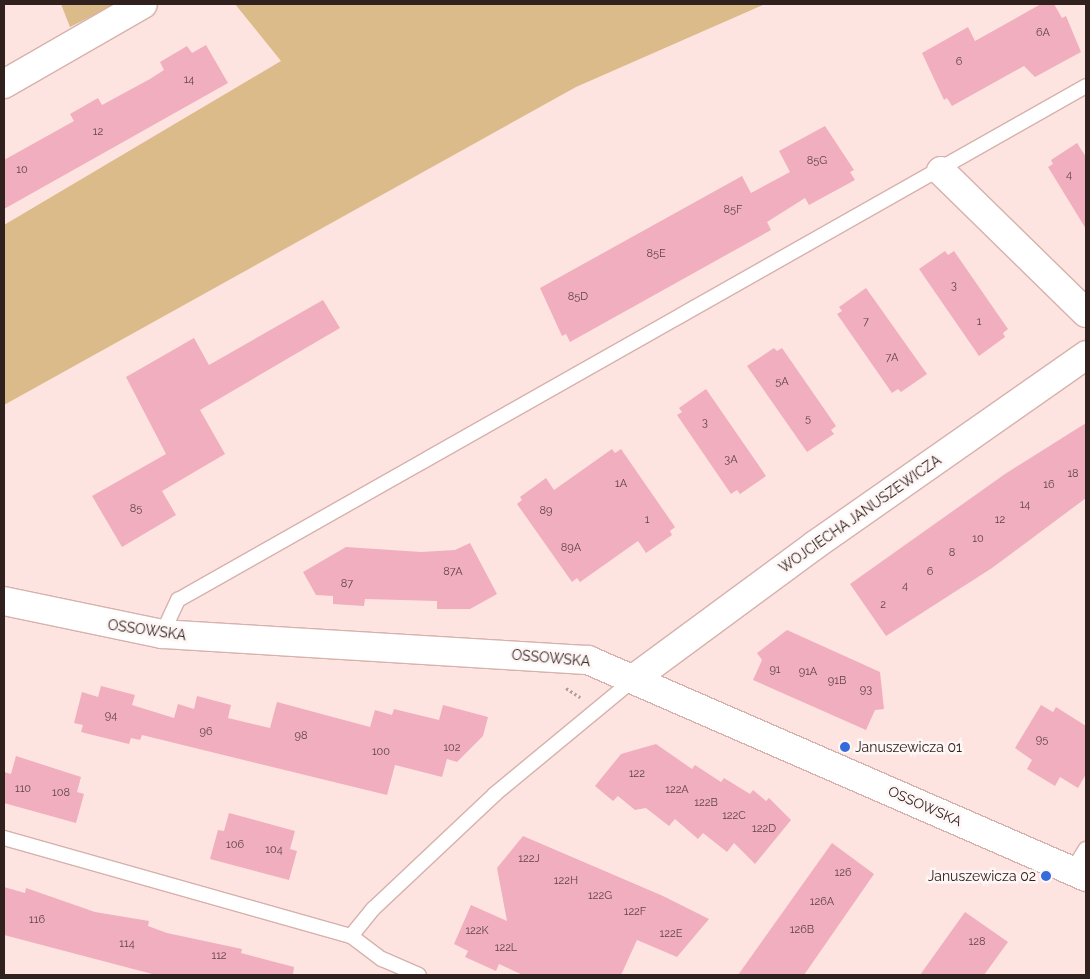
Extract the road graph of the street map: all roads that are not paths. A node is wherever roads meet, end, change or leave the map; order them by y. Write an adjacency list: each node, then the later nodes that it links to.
1 (143, 4): 2 (street)
2 (4, 84)
3 (1086, 86): 4 (lane)
4 (941, 171): 5 (street); 8 (lane)
5 (1086, 313)
6 (1086, 355): 9 (street, WOJCIECHA JANUSZEWICZA)
7 (4, 601): 8 (street, OSSOWSKA)
8 (162, 634): 9 (street, OSSOWSKA)
9 (636, 677): 11 (street, OSSOWSKA); 12 (lane)
10 (4, 838): 12 (lane)
11 (1081, 866)
12 (351, 936): 13 (lane)
13 (419, 975)

